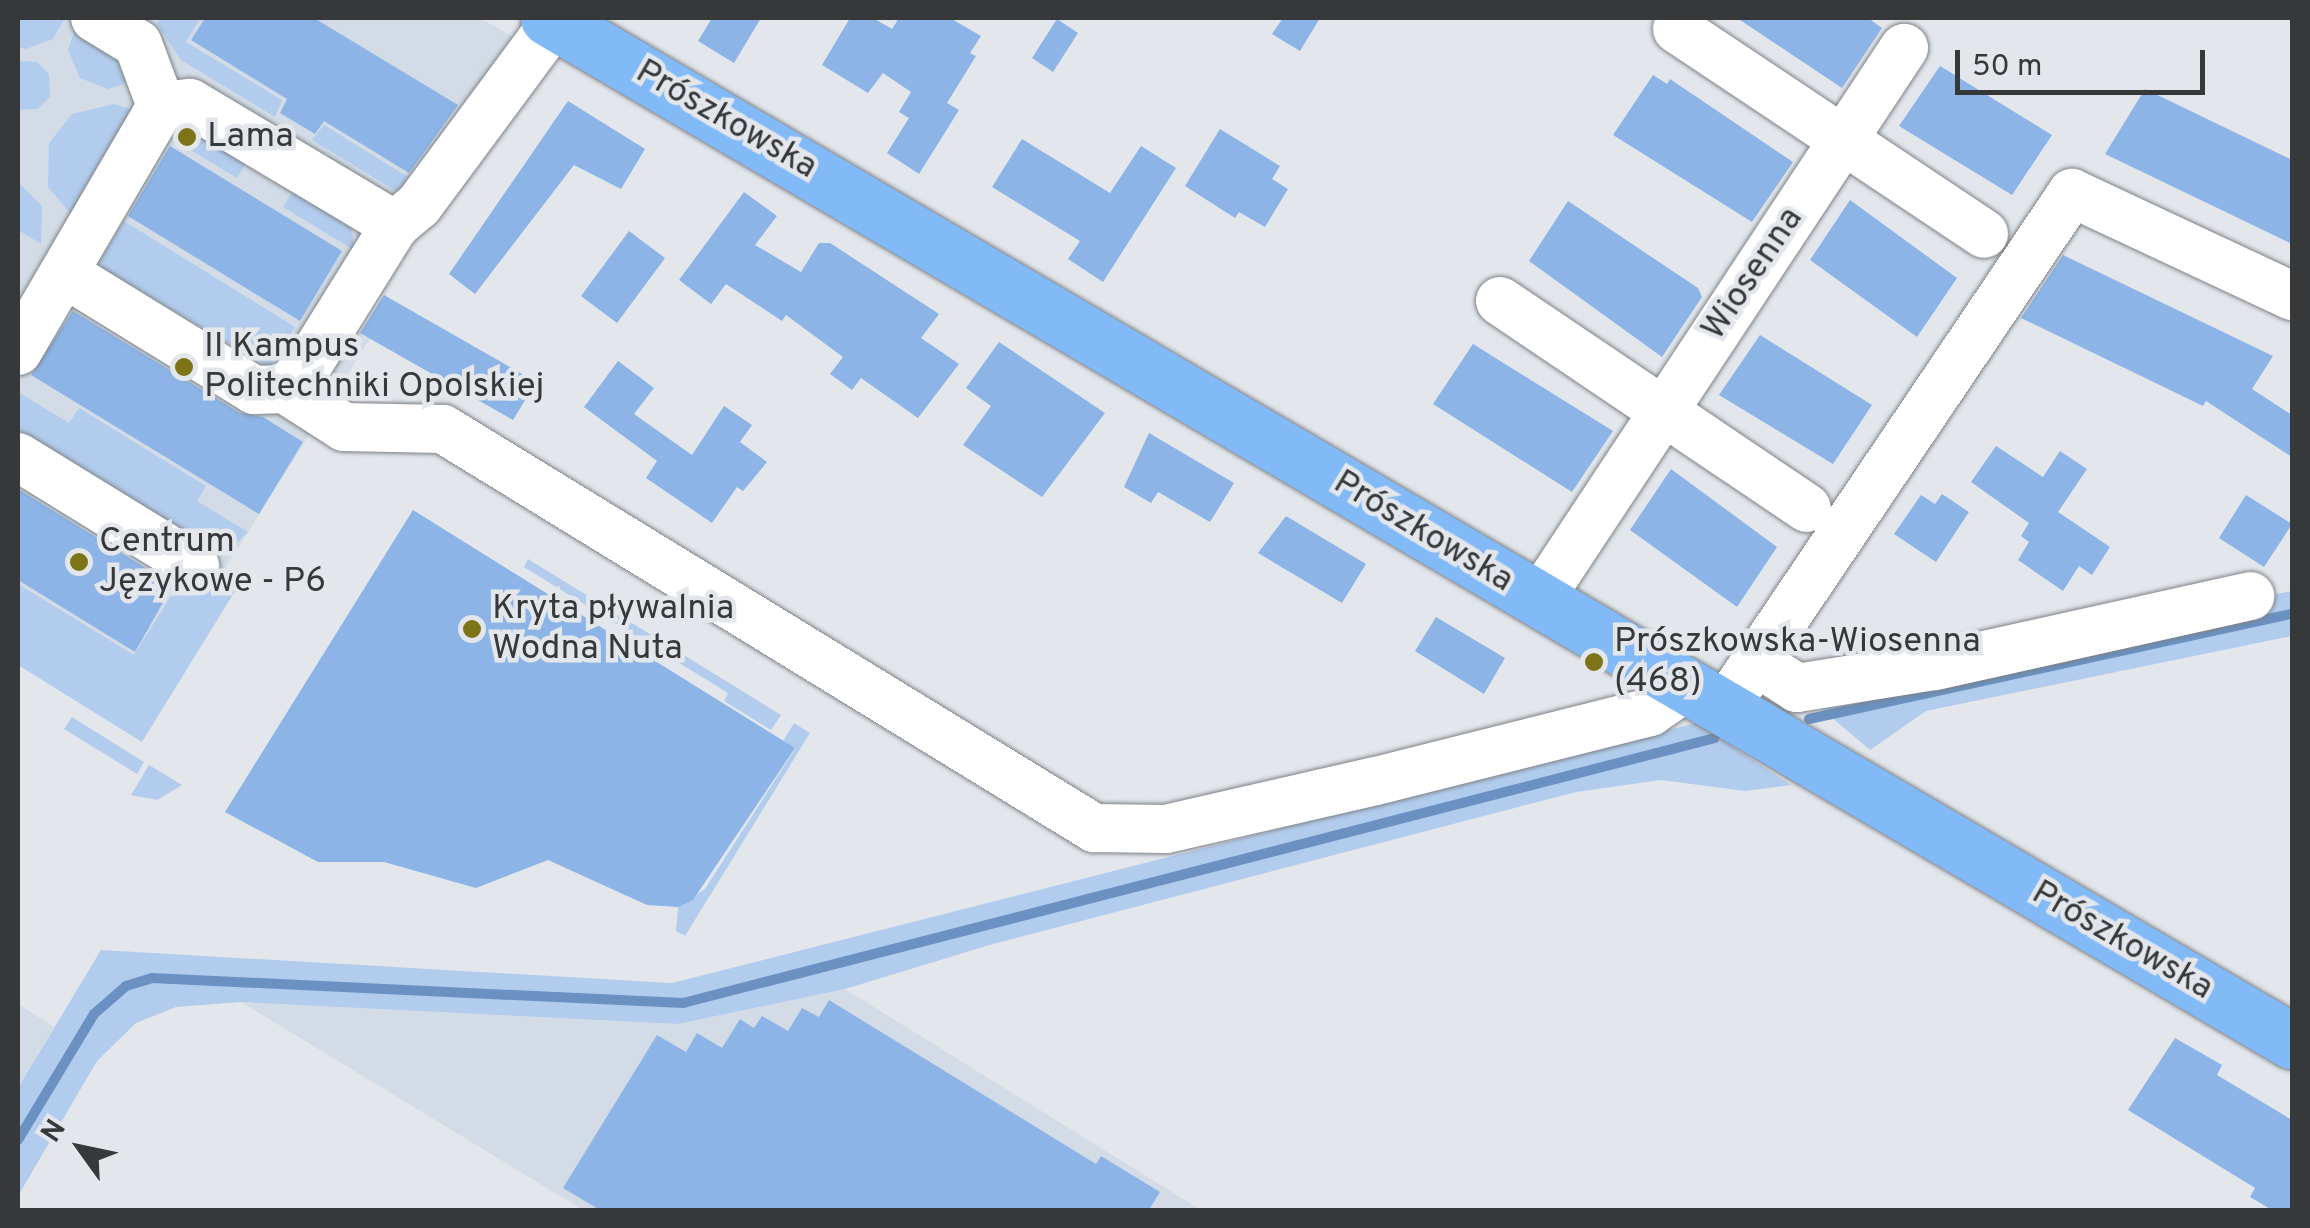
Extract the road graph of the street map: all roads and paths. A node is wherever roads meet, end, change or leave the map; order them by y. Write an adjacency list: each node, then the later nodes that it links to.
1 (96, 18): 5 (street)
2 (552, 20): 7 (street, Prószkowska); 19 (main road, Prószkowska)
3 (1677, 29): 6 (street)
4 (1904, 48): 6 (street, Wiosenna)
5 (162, 106): 7 (street); 9 (street)
6 (1844, 139): 8 (street); 14 (street, Wiosenna)
7 (395, 225): 13 (street, Prószkowska)
8 (1984, 234)
9 (64, 274): 12 (street); 13 (street)
10 (2292, 296): 20 (street)
11 (1500, 301): 14 (street)
12 (18, 351)
13 (295, 379): 21 (street)
14 (1663, 410): 16 (street); 19 (street, Wiosenna)
15 (18, 458): 17 (street)
16 (1807, 508)
17 (194, 566)
18 (2250, 596): 20 (street)
19 (1539, 600): 21 (main road, Prószkowska)
20 (1755, 660): 21 (street)
21 (1704, 699): 22 (main road, Prószkowska)
22 (2292, 1041)

